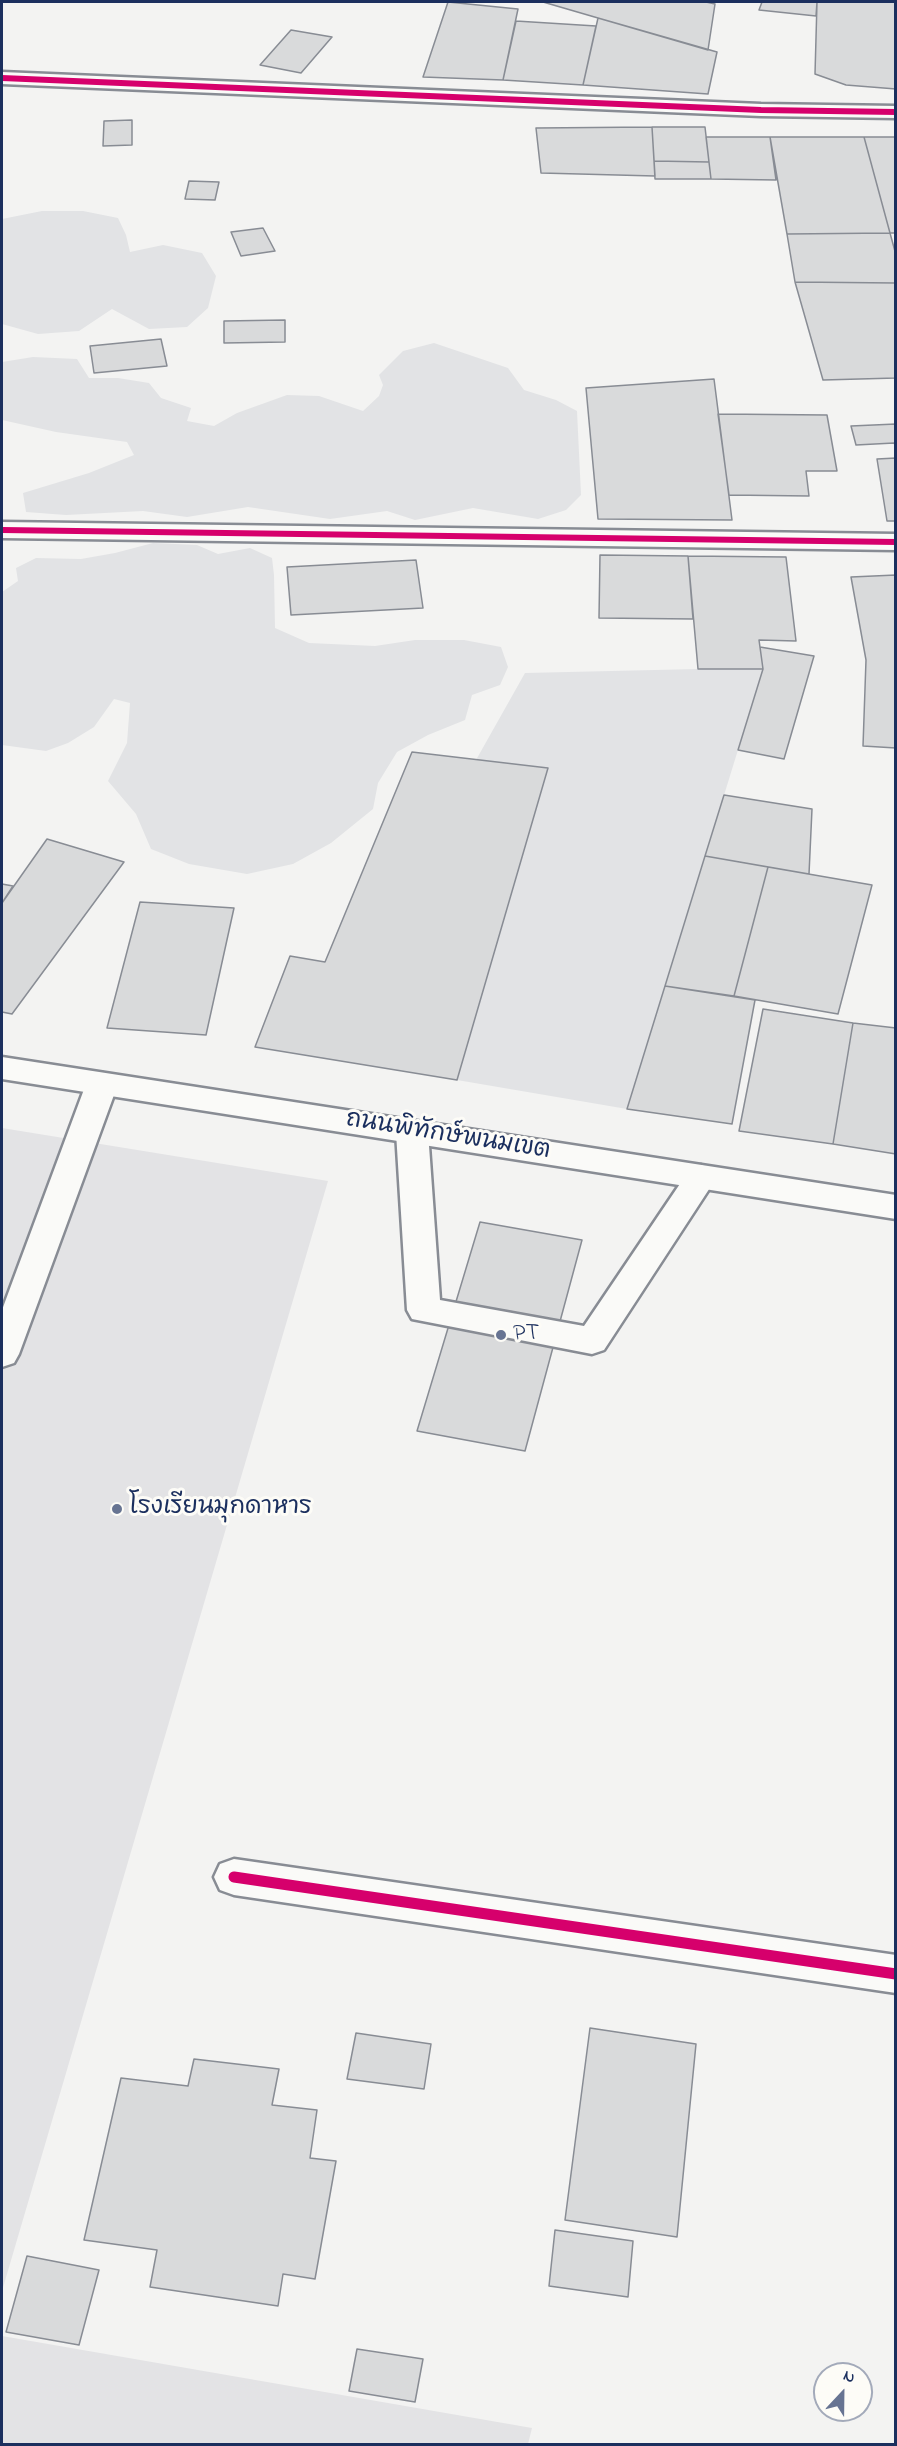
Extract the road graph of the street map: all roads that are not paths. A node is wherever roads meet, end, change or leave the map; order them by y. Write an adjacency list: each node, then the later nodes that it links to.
1 (2, 78): 2 (street)
2 (896, 112)
3 (2, 530): 4 (street)
4 (896, 542)
5 (2, 1068): 6 (street, ถนนพิทักษ์พนมเขต)
6 (102, 1084): 7 (street, ถนนพิทักษ์พนมเขต); 10 (street)
7 (412, 1132): 8 (street, ถนนพิทักษ์พนมเขต); 8 (street)
8 (701, 1177): 9 (street, ถนนพิทักษ์พนมเขต)
9 (896, 1207)
10 (2, 1354)
11 (234, 1877): 12 (street)
12 (896, 1974)

